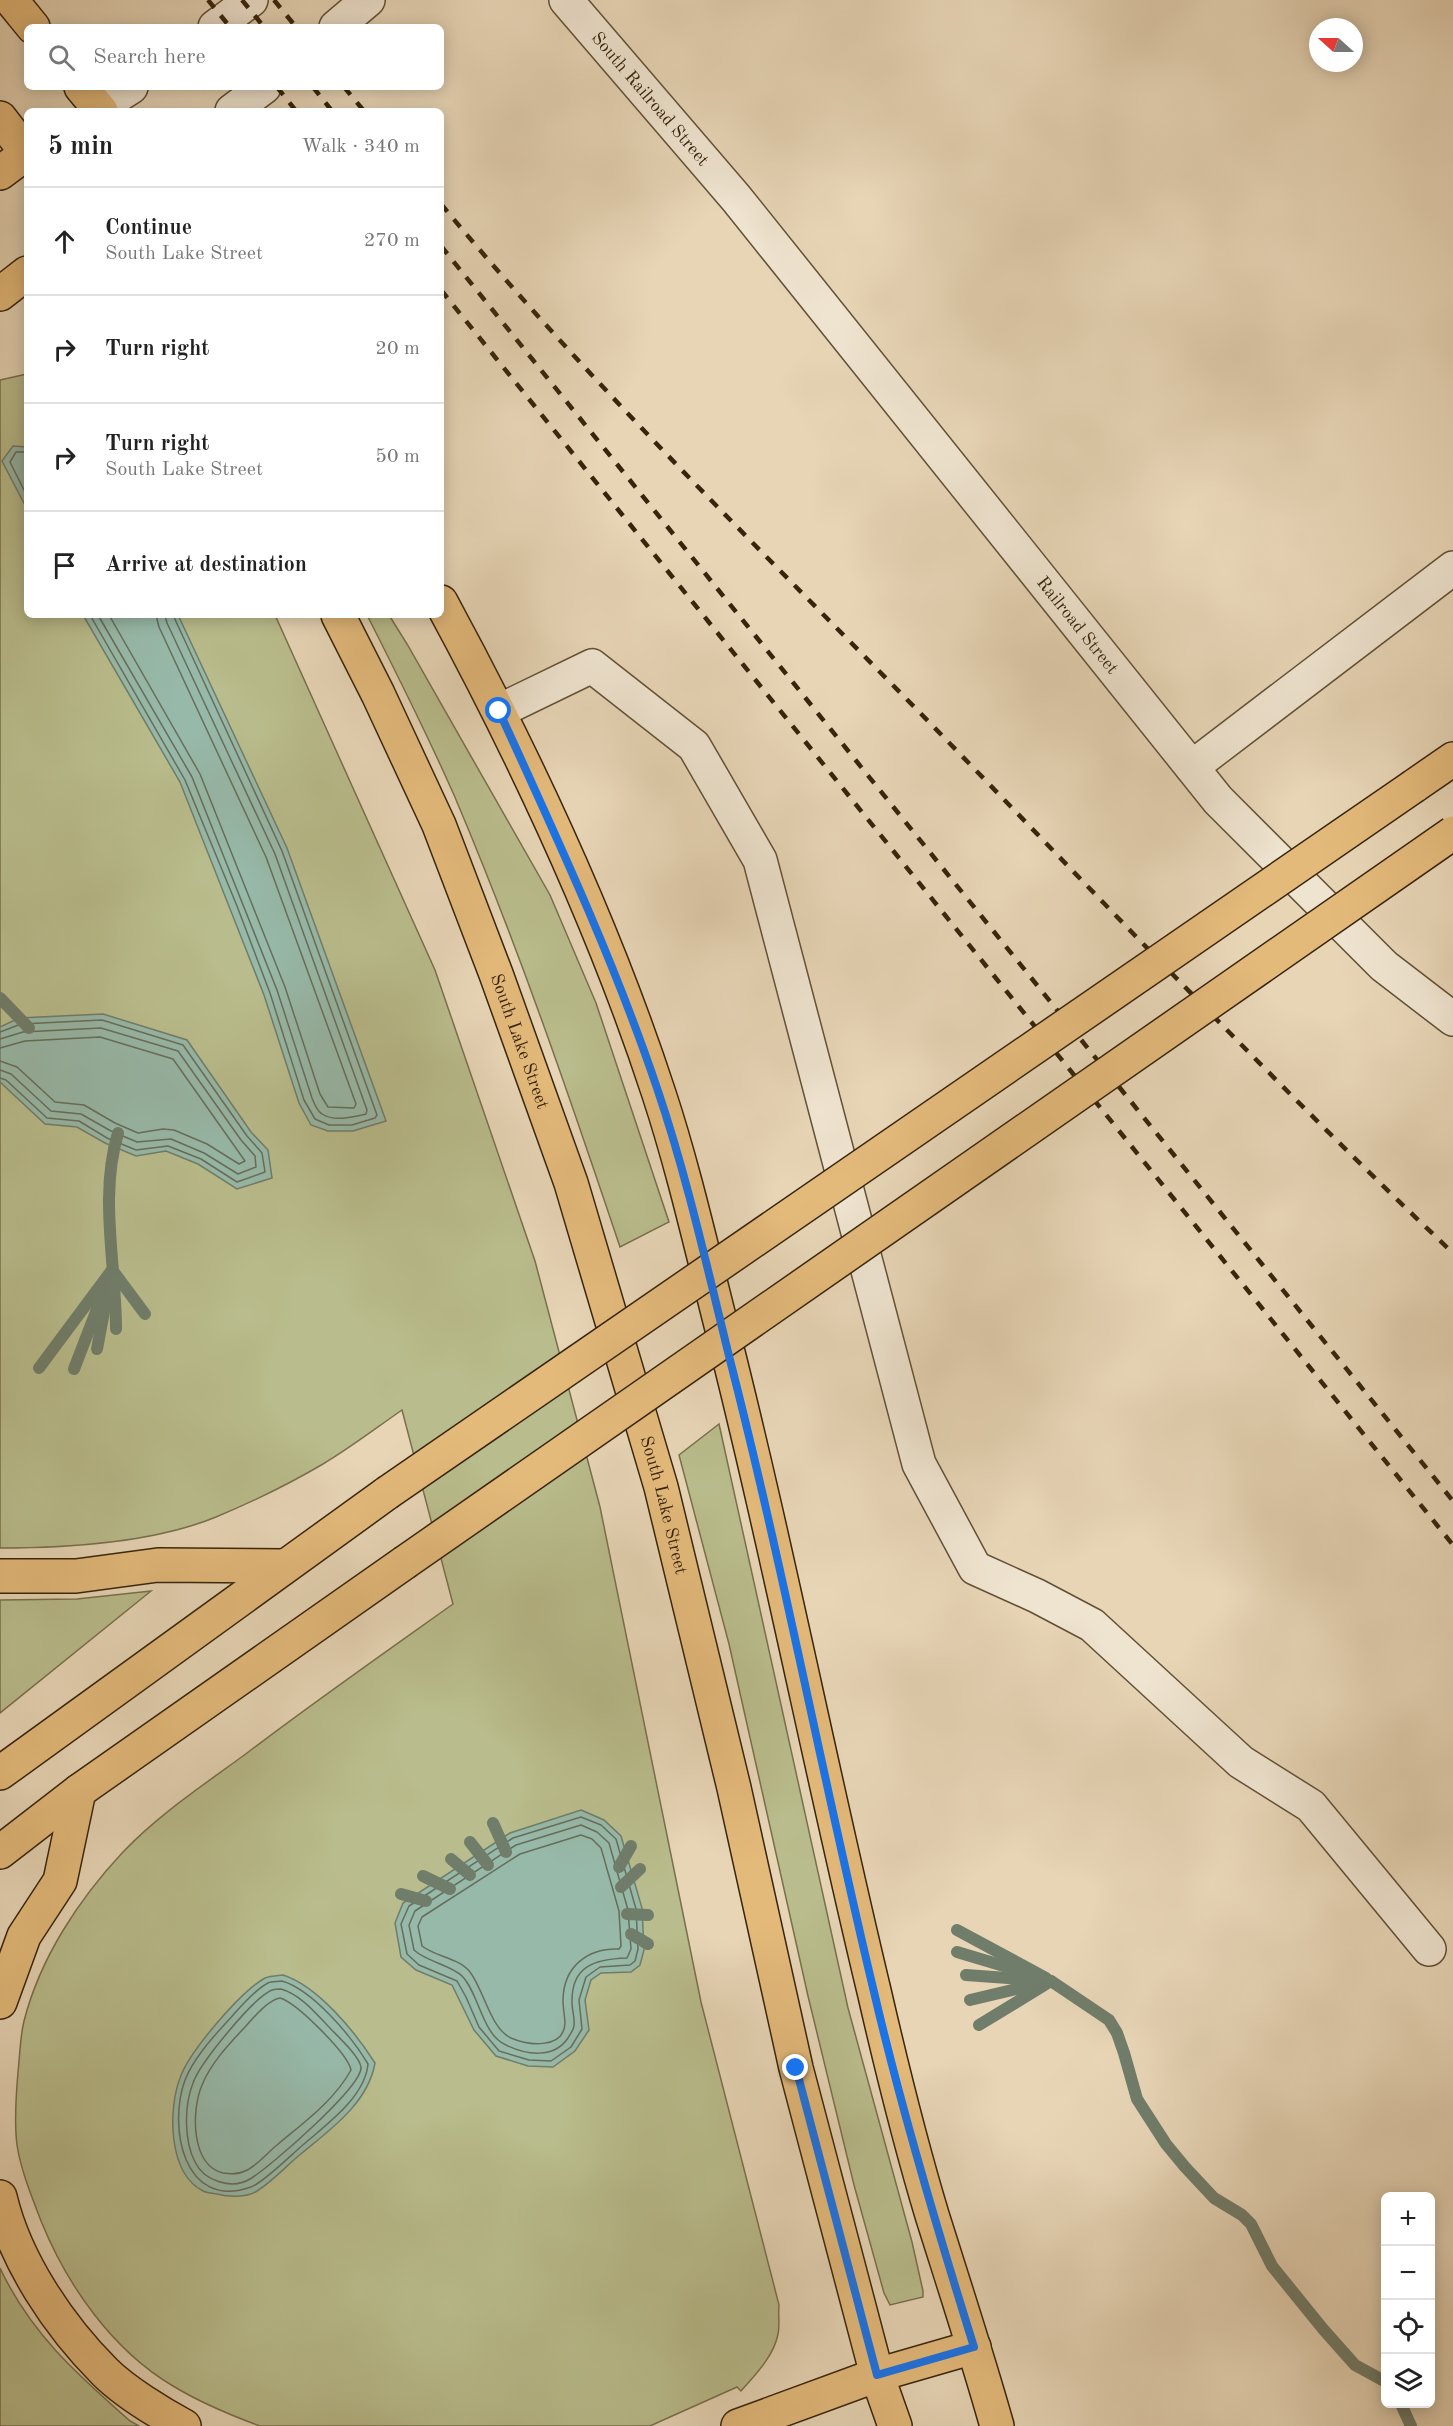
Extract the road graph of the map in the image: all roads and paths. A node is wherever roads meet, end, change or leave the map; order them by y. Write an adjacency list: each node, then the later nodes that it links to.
1 (11, 0): 5 (main road)
2 (251, 0): 6 (street)
3 (368, 0): 7 (street)
4 (566, 0): 16 (street, South Railroad Street)
5 (31, 24)
6 (219, 24)
7 (340, 24)
8 (124, 90): 10 (street)
9 (260, 90): 11 (street)
10 (93, 104)
11 (236, 108)
12 (0, 118): 13 (main road)
13 (24, 149)
14 (24, 155): 15 (main road)
15 (0, 173)
16 (736, 198): 24 (street, Railroad Street)
17 (24, 275): 18 (main road)
18 (0, 294)
19 (1453, 568): 24 (street)
20 (444, 608): 22 (main road)
21 (340, 618): 36 (main road, South Lake Street)
22 (499, 711): 32 (street); 35 (main road)
23 (1453, 759): 27 (main road, bridge)
24 (1192, 767): 26 (street, Railroad Street)
25 (1453, 833): 30 (main road, bridge)
26 (1453, 1019)
27 (285, 1566): 28 (main road); 29 (main road)
28 (0, 1576)
29 (0, 1773)
30 (79, 1791): 31 (main road); 33 (main road)
31 (0, 1852)
32 (1429, 1948)
33 (0, 2002)
34 (0, 2197): 37 (main road)
35 (974, 2347): 36 (main road); 40 (main road)
36 (877, 2375): 38 (main road); 39 (main road, South Lake Street)
37 (184, 2426)
38 (738, 2426)
39 (896, 2426)
40 (997, 2426)

